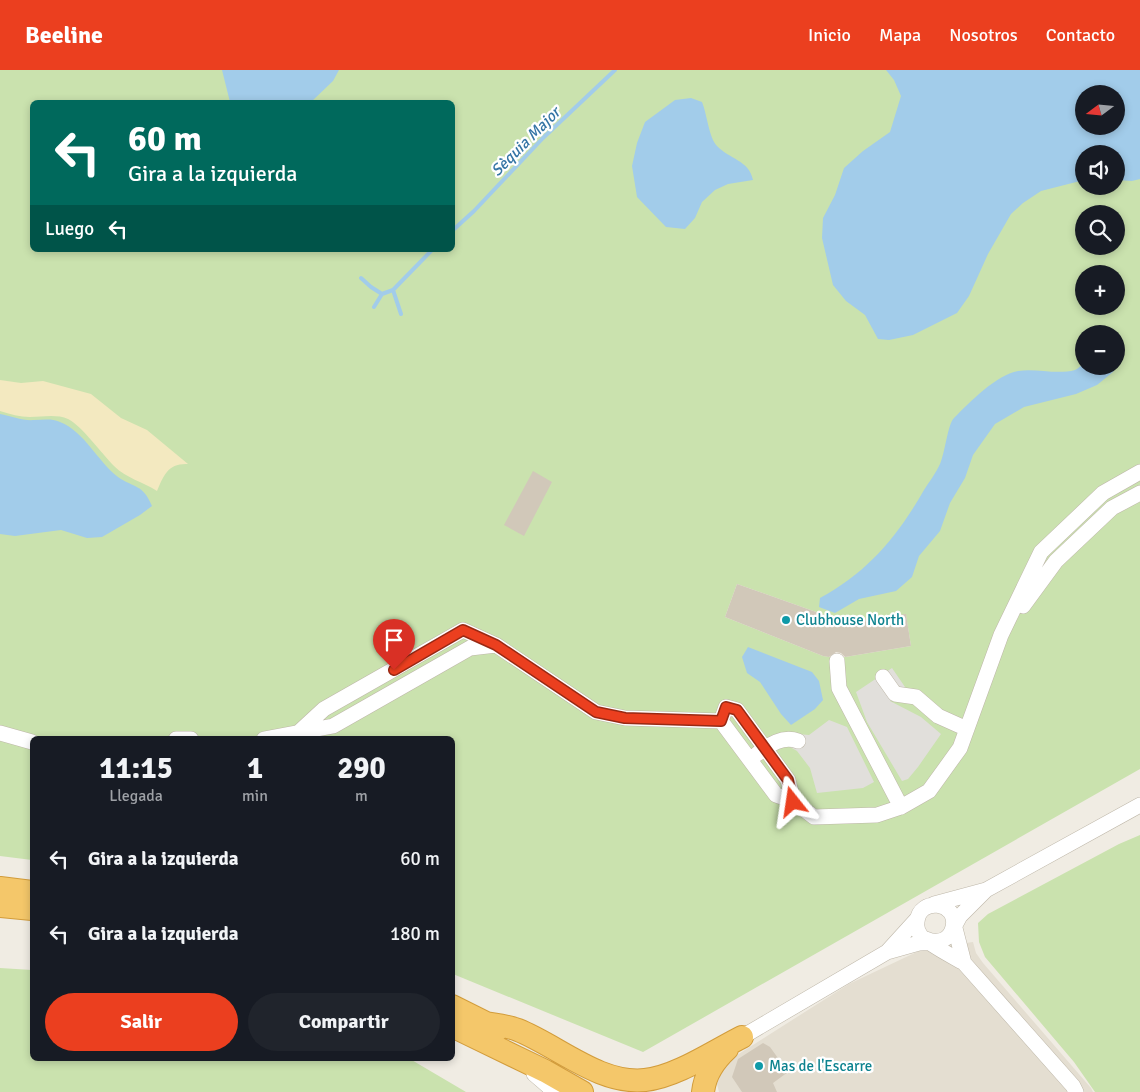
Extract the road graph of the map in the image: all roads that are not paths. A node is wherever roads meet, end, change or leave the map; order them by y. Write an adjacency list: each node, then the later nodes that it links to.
1 (1140, 472): 4 (street)
2 (1140, 492): 4 (street)
3 (463, 630): 5 (street); 6 (street); 14 (street)
4 (1001, 635): 12 (street)
5 (496, 645): 6 (street); 11 (street)
6 (470, 648): 14 (street)
7 (837, 661): 9 (street)
8 (883, 677): 12 (street)
9 (838, 680): 10 (street); 22 (street)
10 (867, 718)
11 (721, 721): 18 (street); 19 (street)
12 (967, 729): 22 (street)
13 (0, 733): 16 (street)
14 (298, 733): 15 (street)
15 (281, 736)
16 (30, 741)
17 (798, 741): 18 (street)
18 (765, 748): 19 (street); 20 (street)
19 (750, 759): 20 (street)
20 (793, 802): 22 (street)
21 (1140, 805): 24 (street)
22 (901, 807)
23 (0, 888): 25 (highway)
24 (986, 890): 26 (street); 30 (street)
25 (30, 892)
26 (934, 904): 29 (street); 30 (street)
27 (0, 906): 28 (highway)
28 (30, 909)
29 (917, 919): 31 (street); 32 (street)
30 (954, 927): 31 (street); 33 (street)
31 (931, 941): 32 (street); 33 (street)
32 (887, 952): 37 (street)
33 (964, 963): 43 (street)
34 (455, 1008): 35 (highway)
35 (485, 1023): 37 (highway); 41 (highway)
36 (455, 1027): 38 (highway)
37 (742, 1037): 42 (highway)
38 (507, 1052): 39 (street); 40 (highway)
39 (553, 1092)
40 (582, 1092)
41 (613, 1092)
42 (703, 1092)
43 (1076, 1092)

